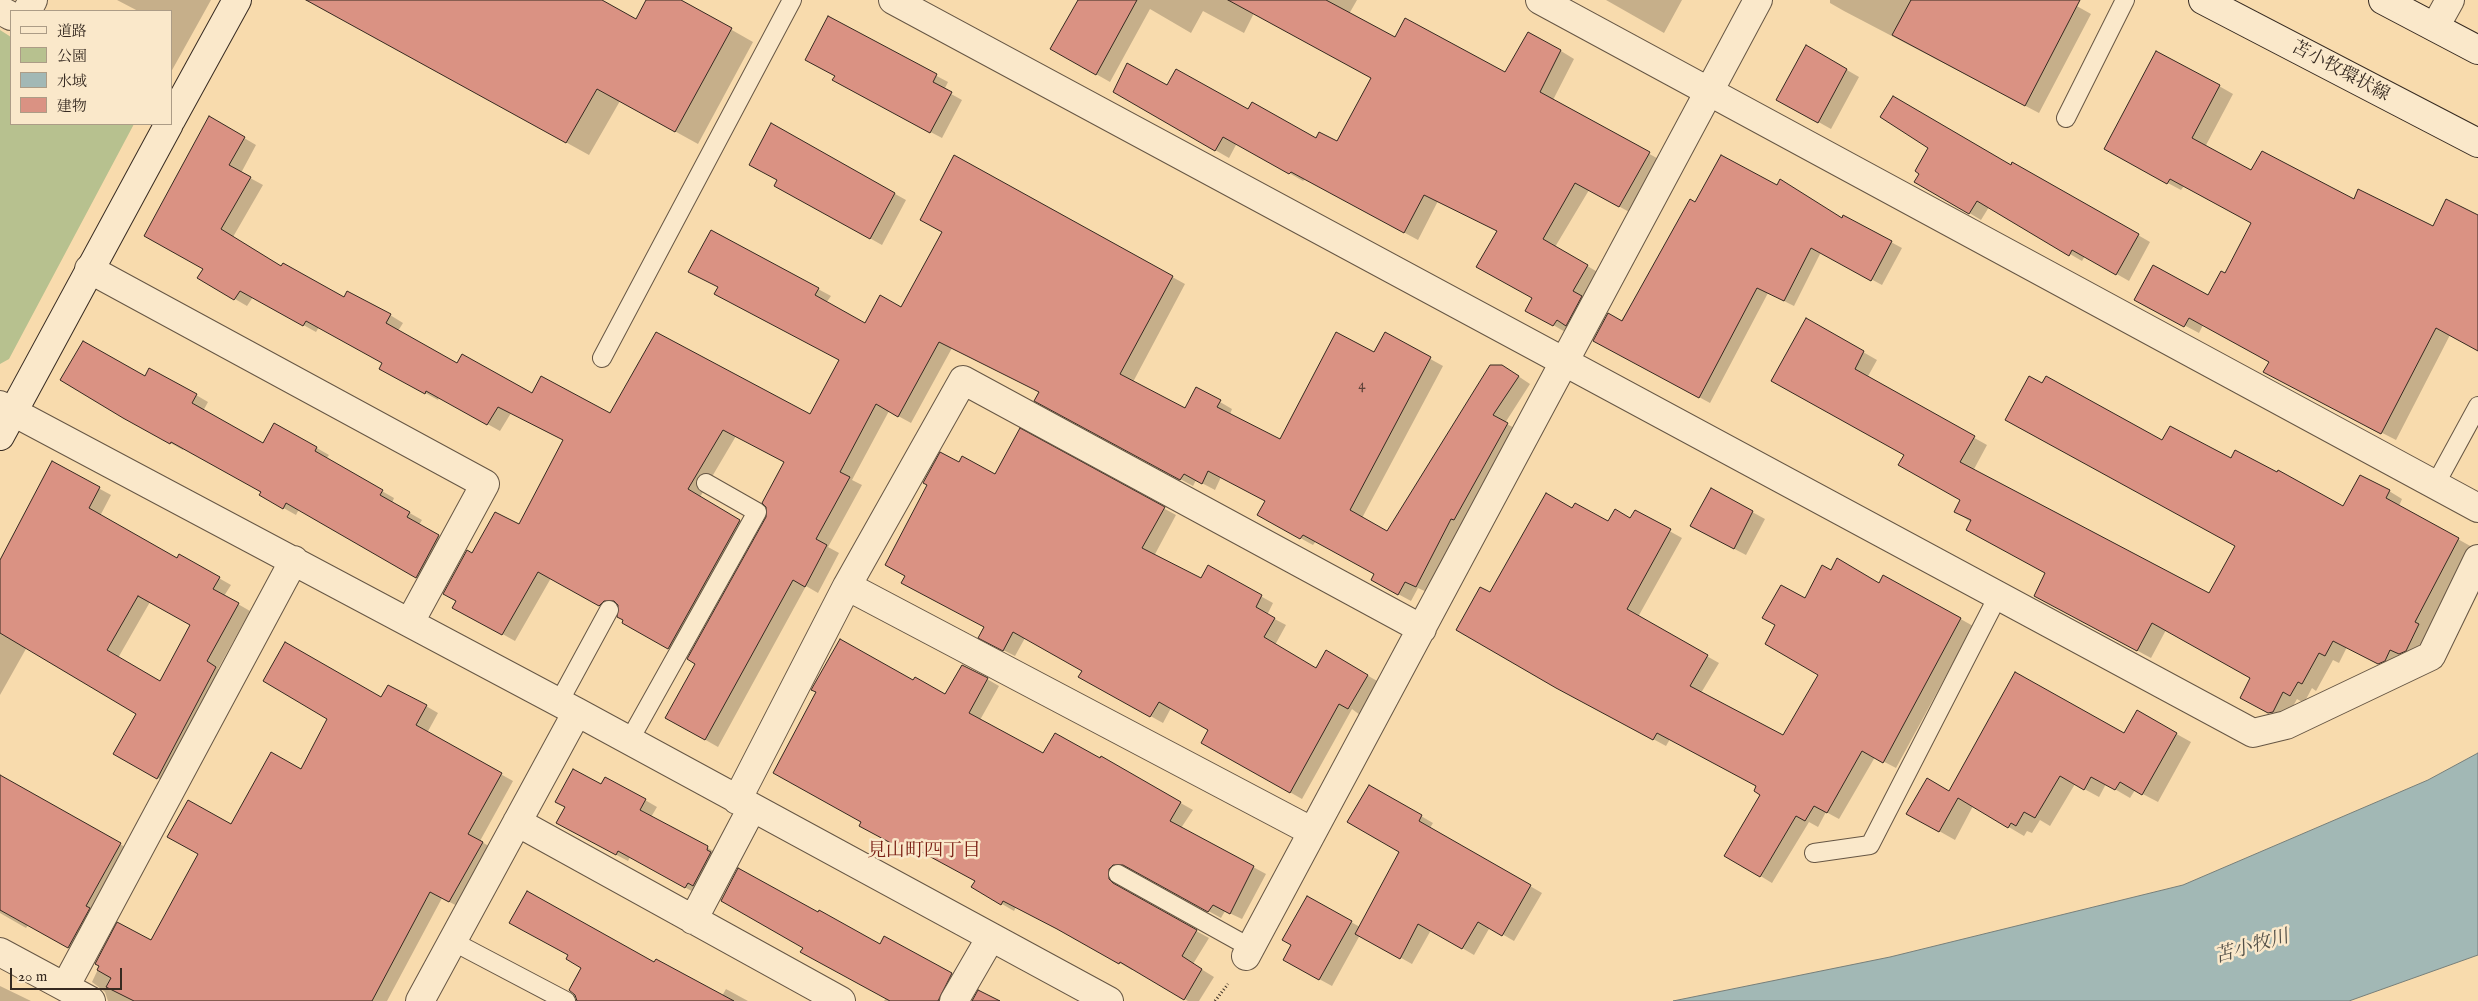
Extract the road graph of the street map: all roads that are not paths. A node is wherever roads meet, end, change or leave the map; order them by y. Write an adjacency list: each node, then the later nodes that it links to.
1 (237, 0): 13 (street)
2 (792, 0): 18 (lane)
3 (893, 0): 19 (street)
4 (1540, 0): 12 (street)
5 (1758, 0): 12 (street)
6 (2125, 0): 14 (lane)
7 (2203, 0): 16 (street, 苫小牧環状線)
8 (2383, 0): 10 (street)
9 (2450, 0): 10 (street)
10 (2435, 27): 11 (street)
11 (2478, 50)
12 (1711, 92): 19 (street); 24 (street)
13 (172, 116)
14 (2066, 118)
15 (167, 125): 17 (street)
16 (2478, 144)
17 (89, 270): 21 (street); 31 (street)
18 (602, 358)
19 (1564, 363): 29 (street); 32 (street)
20 (2478, 406): 24 (lane)
21 (6, 409): 22 (street); 27 (street)
22 (0, 436)
23 (706, 483): 34 (lane)
24 (2435, 485): 25 (street)
25 (2478, 508)
26 (2478, 559): 29 (street)
27 (294, 560): 31 (street); 45 (street)
28 (847, 586): 32 (street); 35 (street); 37 (street)
29 (1998, 596): 38 (lane)
30 (609, 610): 33 (lane)
31 (410, 622): 33 (street)
32 (1422, 629): 37 (street)
33 (568, 707): 34 (street); 36 (street)
34 (630, 741): 35 (street)
35 (744, 804): 40 (street); 41 (street)
36 (517, 822): 40 (street); 42 (street)
37 (1311, 831): 44 (street)
38 (1814, 854)
39 (1118, 874): 44 (lane)
40 (693, 920): 49 (street)
41 (991, 937): 50 (street); 51 (street)
42 (452, 941): 47 (street); 48 (lane)
43 (0, 952): 45 (street)
44 (1248, 952)
45 (65, 987): 46 (street)
46 (91, 1001)
47 (420, 1001)
48 (566, 1001)
49 (841, 1001)
50 (954, 1001)
51 (1109, 1001)

